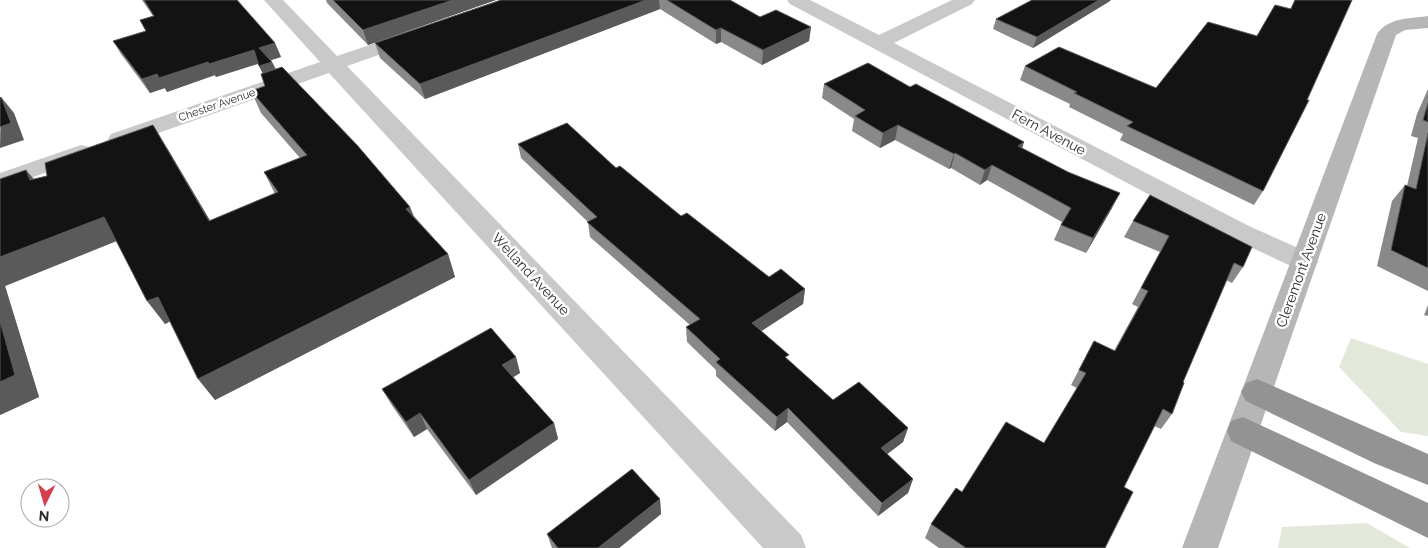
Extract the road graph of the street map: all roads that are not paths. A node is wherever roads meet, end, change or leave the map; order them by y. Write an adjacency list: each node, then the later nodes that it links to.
1 (273, 0): 7 (street, Welland Avenue)
2 (796, 0): 6 (street, Fern Avenue)
3 (966, 0): 6 (street)
4 (1428, 22): 9 (main road, Cleremont Avenue)
5 (426, 32): 7 (street, Chester Avenue)
6 (879, 44): 9 (street, Fern Avenue)
7 (335, 64): 8 (street, Chester Avenue); 14 (street, Welland Avenue)
8 (0, 180)
9 (1304, 262): 10 (main road, Cleremont Avenue)
10 (1257, 392): 11 (main road, Cleremont Avenue); 12 (highway)
11 (1243, 431): 13 (highway); 15 (main road, Cleremont Avenue)
12 (1428, 470)
13 (1428, 521)
14 (788, 548)
15 (1200, 548)

